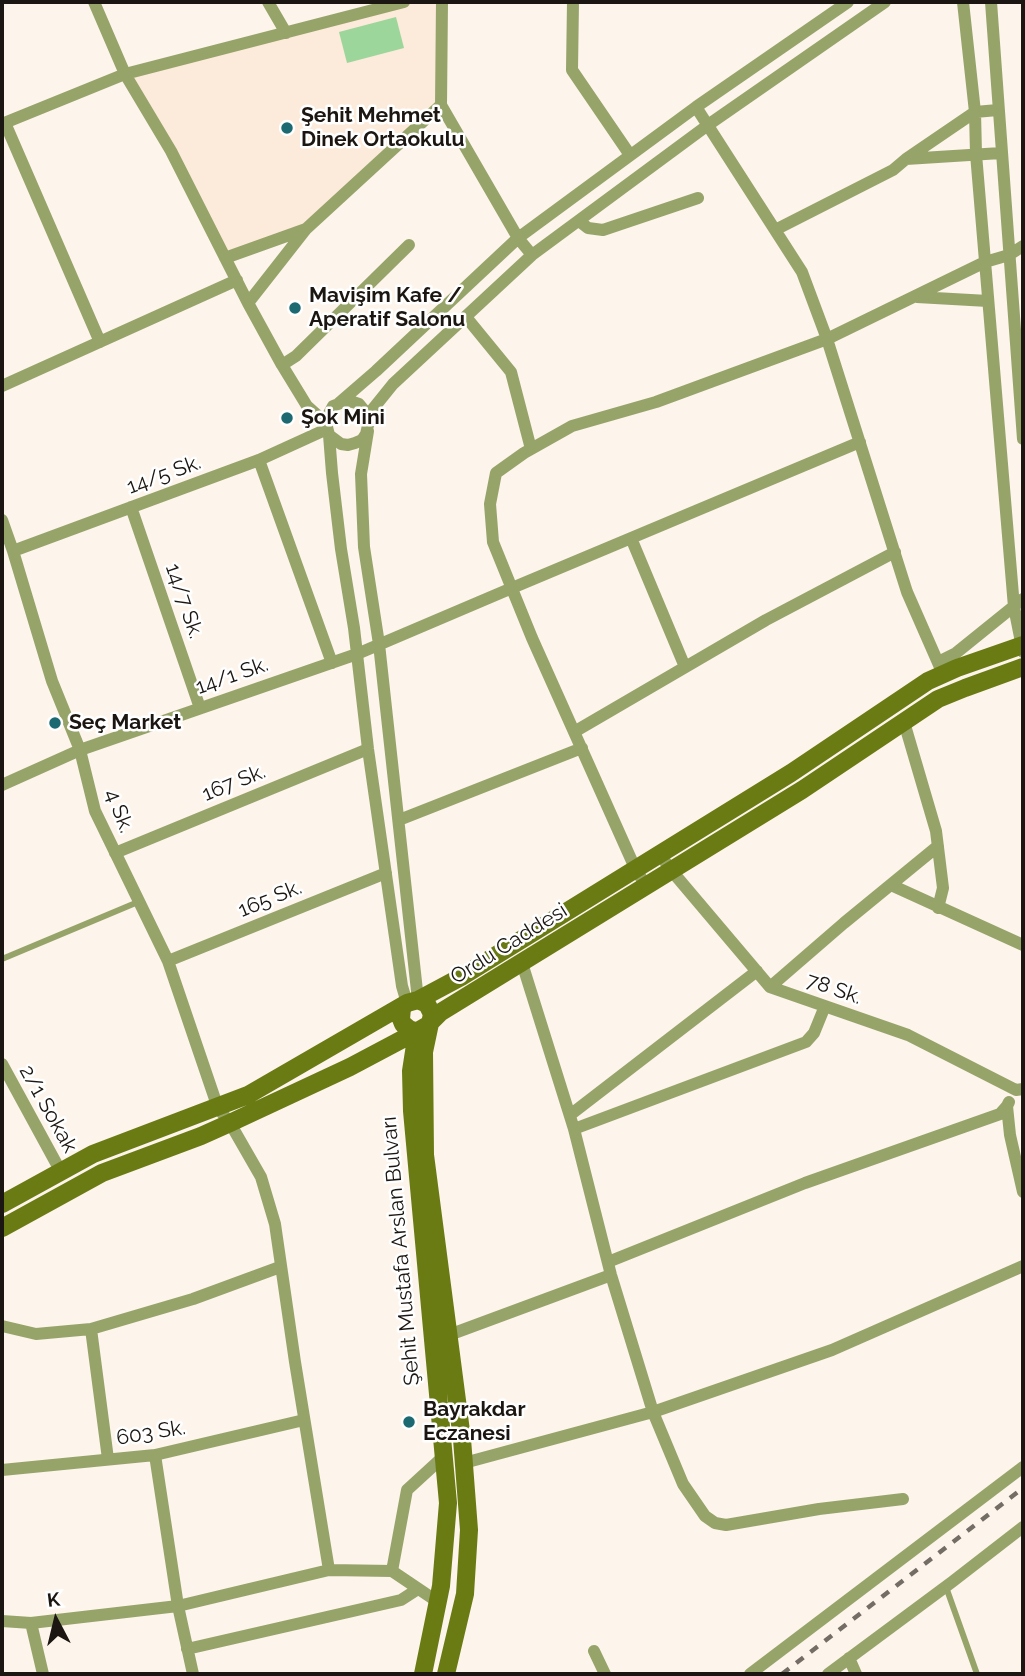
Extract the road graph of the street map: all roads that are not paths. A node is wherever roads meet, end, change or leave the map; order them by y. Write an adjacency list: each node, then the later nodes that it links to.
1 (94, 2): 11 (street)
2 (268, 2): 10 (street)
3 (404, 2): 10 (street)
4 (442, 2): 12 (street)
5 (573, 2): 20 (street)
6 (848, 2): 13 (street)
7 (885, 2): 17 (street)
8 (963, 2): 15 (street)
9 (990, 2): 14 (street)
10 (285, 33): 11 (street)
11 (125, 74): 16 (street); 31 (street)
12 (441, 105): 24 (street); 26 (street)
13 (696, 107): 17 (street); 20 (street)
14 (998, 110): 15 (street); 18 (street)
15 (975, 112): 19 (street); 21 (street)
16 (3, 123): 39 (street)
17 (708, 125): 23 (street); 25 (street)
18 (1001, 153): 19 (street); 30 (street)
19 (976, 154): 21 (street); 32 (street)
20 (630, 155): 26 (street)
21 (906, 159): 25 (street)
22 (698, 198): 23 (street)
23 (579, 221): 29 (street)
24 (306, 229): 31 (street); 36 (street)
25 (775, 230): 38 (street)
26 (518, 238): 29 (street); 42 (street)
27 (409, 245): 40 (street)
28 (1023, 246): 30 (street)
29 (532, 255): 37 (street)
30 (1009, 255): 32 (street); 45 (street)
31 (225, 258): 33 (street)
32 (985, 262): 34 (street); 35 (street)
33 (237, 280): 36 (street); 39 (street)
34 (913, 297): 35 (street); 38 (street)
35 (988, 301): 55 (street)
36 (248, 303): 40 (street)
37 (467, 317): 43 (street); 47 (street)
38 (827, 340): 46 (street); 47 (street)
39 (100, 342): 41 (street)
40 (282, 365): 44 (street)
41 (2, 386)
42 (339, 403): 43 (street); 44 (street)
43 (369, 421): 44 (street); 56 (street)
44 (327, 429): 48 (street, 14/5 Sk.); 58 (street)
45 (1023, 439)
46 (860, 442): 51 (street, 14/1 Sk.); 53 (street)
47 (531, 449): 54 (street)
48 (260, 460): 49 (street, 14/5 Sk.); 59 (street)
49 (131, 507): 52 (street, 14/5 Sk.); 63 (street, 14/7 Sk.)
50 (2, 520): 52 (street, 4 Sk.)
51 (631, 538): 54 (street, 14/1 Sk.); 60 (street)
52 (13, 551): 68 (street, 4 Sk.)
53 (895, 552): 60 (street); 62 (street)
54 (512, 587): 56 (street, 14/1 Sk.); 65 (street)
55 (1018, 603): 57 (street); 62 (street)
56 (379, 644): 58 (street, 14/1 Sk.); 70 (street)
57 (1022, 648): 62 (main road, Ordu Caddesi)
58 (357, 654): 59 (street, 14/1 Sk.); 67 (street)
59 (332, 663): 63 (street, 14/1 Sk.)
60 (685, 667): 65 (street)
61 (1023, 667): 64 (main road, Ordu Caddesi)
62 (941, 668): 73 (main road, Ordu Caddesi)
63 (200, 708): 68 (street, 14/1 Sk.)
64 (904, 722): 71 (street); 75 (main road, Ordu Caddesi)
65 (574, 732): 66 (street)
66 (582, 748): 70 (street); 74 (street)
67 (368, 749): 72 (street, 167 Sk.); 76 (street)
68 (80, 750): 69 (street, 14/1 Sk.); 72 (street, 4 Sk.)
69 (2, 785)
70 (399, 820): 87 (street)
71 (938, 846): 77 (street); 80 (street)
72 (115, 853): 79 (street, 4 Sk.)
73 (659, 853): 74 (main road, Ordu Caddesi); 75 (street)
74 (635, 868): 78 (street); 87 (main road, Ordu Caddesi)
75 (671, 870): 78 (main road, Ordu Caddesi); 85 (street)
76 (386, 873): 83 (street, 165 Sk.); 87 (street)
77 (891, 885): 80 (street); 86 (street)
78 (646, 886): 84 (main road, Ordu Caddesi)
79 (138, 902): 82 (lane); 83 (street, 4 Sk.)
80 (939, 908): 81 (street)
81 (1023, 945)
82 (2, 959)
83 (168, 961): 93 (street, 4 Sk.)
84 (522, 962): 89 (main road, Ordu Caddesi); 94 (street)
85 (757, 971): 86 (street); 94 (street)
86 (770, 987): 88 (street, 78 Sk.)
87 (412, 1001): 89 (main road); 89 (main road); 93 (main road, Ordu Caddesi)
88 (825, 1006): 91 (street, 78 Sk.); 96 (street)
89 (426, 1025): 95 (main road, Ordu Caddesi); 107 (main road, Şehit Mustafa Arslan Bulvarı); 111 (main road, Şehit Mustafa Arslan Bulvarı)
90 (2, 1064): 97 (street, 2/1 Sokak)
91 (1020, 1089): 92 (street)
92 (1007, 1106): 99 (street); 104 (street)
93 (218, 1108): 95 (street, 4 Sk.); 97 (main road, Ordu Caddesi)
94 (570, 1115): 96 (street)
95 (230, 1123): 98 (main road, Ordu Caddesi); 103 (street, 4 Sk.)
96 (574, 1129): 104 (street)
97 (61, 1172): 98 (main road); 100 (main road, Ordu Caddesi)
98 (71, 1189): 101 (main road, Ordu Caddesi)
99 (1023, 1192)
100 (2, 1204)
101 (2, 1228)
102 (1023, 1266): 108 (street)
103 (280, 1267): 106 (street); 109 (street, 4 Sk.)
104 (610, 1268): 107 (street); 108 (street)
105 (2, 1326): 106 (street)
106 (91, 1329): 112 (street)
107 (449, 1335): 113 (main road, Şehit Mustafa Arslan Bulvarı)
108 (653, 1412): 113 (street); 116 (street)
109 (304, 1420): 110 (street, 603 Sk.); 118 (street, 4 Sk.)
110 (155, 1455): 112 (street, 603 Sk.); 123 (street)
111 (443, 1457): 119 (street); 122 (main road, Şehit Mustafa Arslan Bulvarı)
112 (108, 1459): 115 (street, 603 Sk.)
113 (464, 1463): 132 (main road, Şehit Mustafa Arslan Bulvarı)
114 (1023, 1467): 134 (street)
115 (2, 1470)
116 (903, 1499)
117 (1023, 1527): 120 (street)
118 (329, 1570): 119 (street); 123 (street)
119 (392, 1571): 121 (street)
120 (946, 1587): 128 (street); 137 (lane)
121 (418, 1589): 122 (street); 126 (street)
122 (438, 1602): 131 (main road, Şehit Mustafa Arslan Bulvarı)
123 (178, 1606): 125 (street); 126 (street)
124 (2, 1621): 125 (street)
125 (31, 1623): 129 (street)
126 (187, 1649): 130 (street)
127 (594, 1651): 133 (street)
128 (849, 1658): 135 (street); 136 (street)
129 (43, 1674)
130 (193, 1674)
131 (423, 1674)
132 (446, 1674)
133 (605, 1674)
134 (750, 1674)
135 (828, 1674)
136 (856, 1674)
137 (977, 1674)

